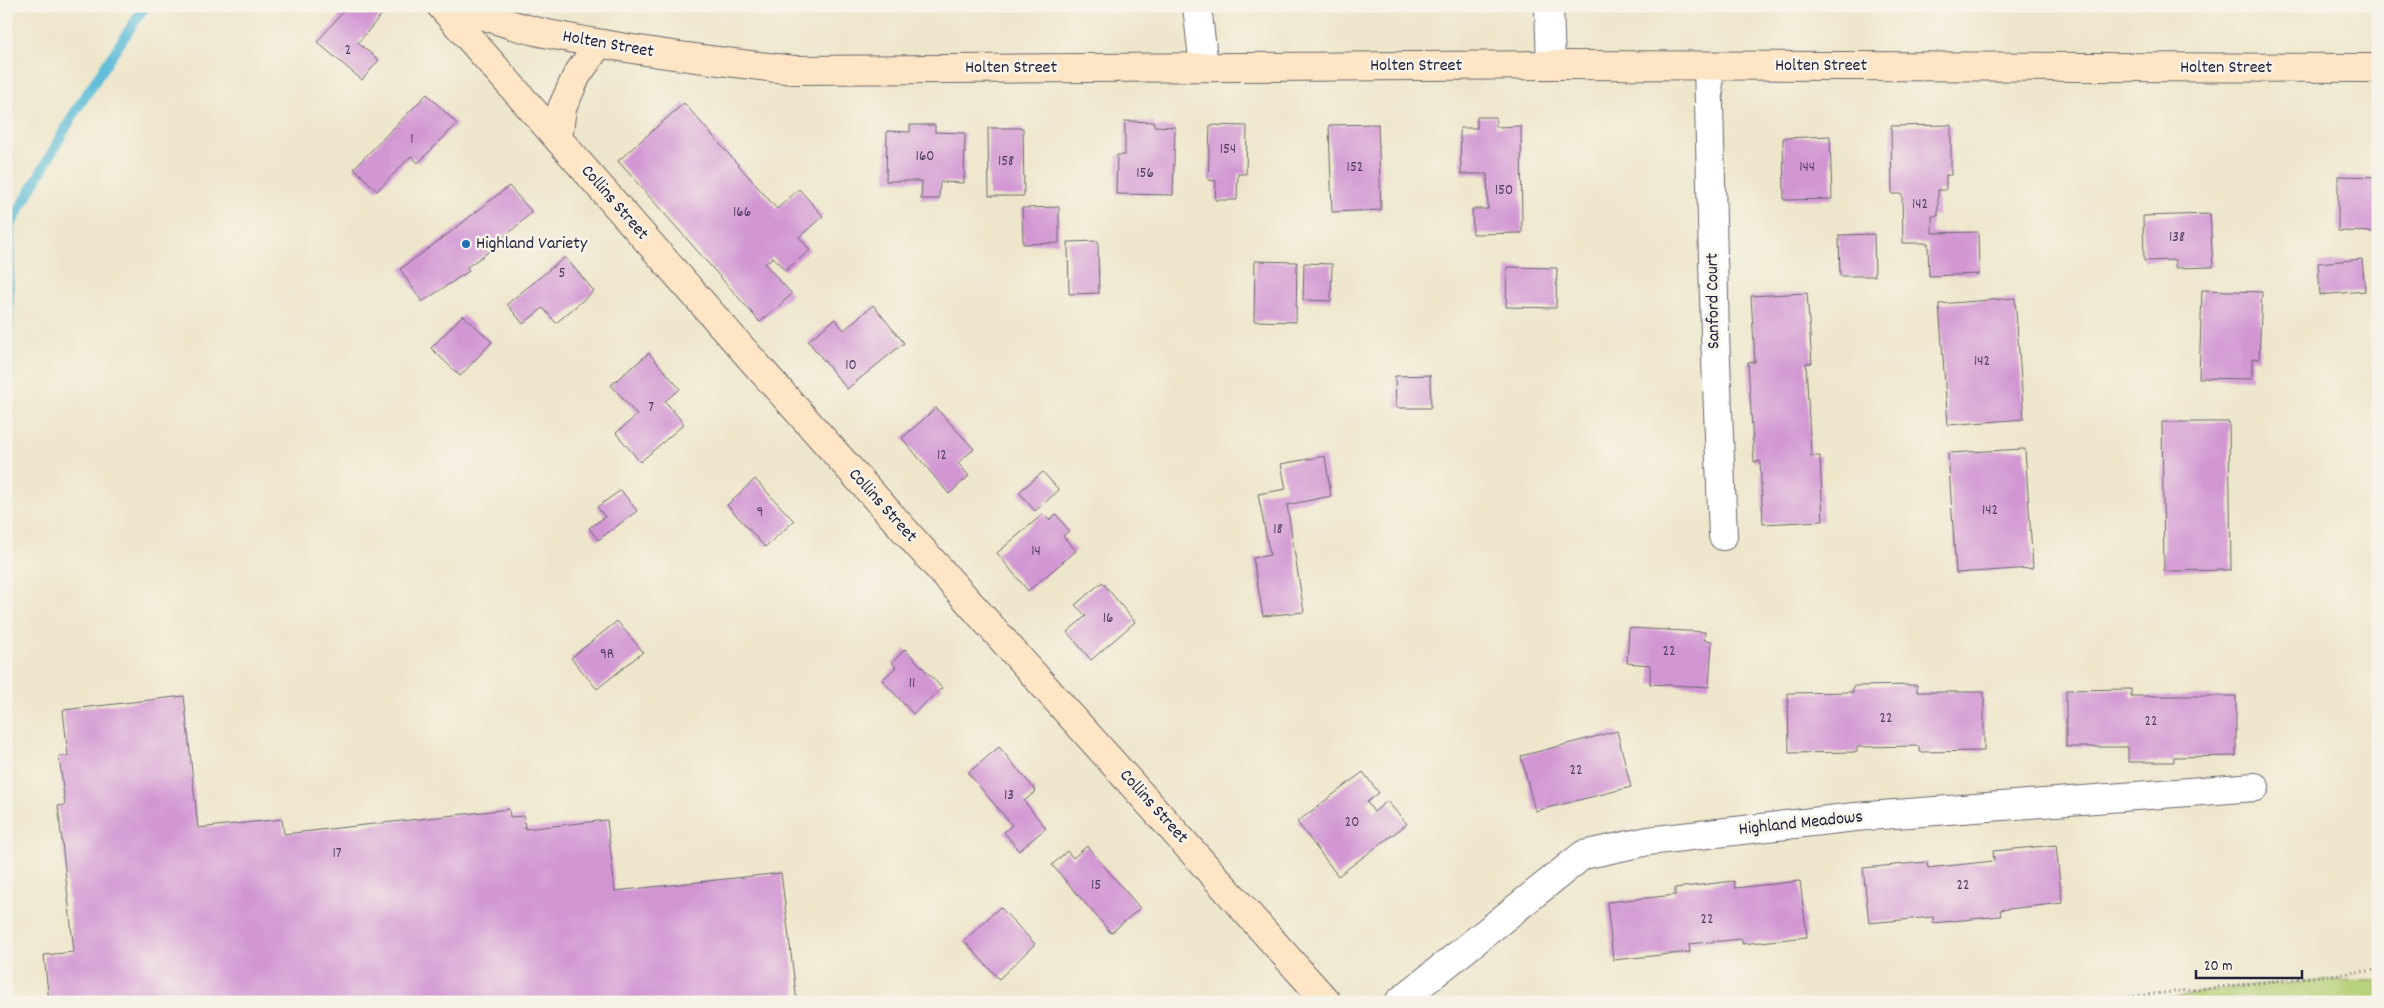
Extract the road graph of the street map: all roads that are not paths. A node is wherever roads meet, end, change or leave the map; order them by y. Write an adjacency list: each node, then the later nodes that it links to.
1 (442, 6): 10 (main road, Collins Street)
2 (462, 6): 5 (main road, Holten Street)
3 (1197, 6): 8 (street)
4 (1549, 6): 6 (street)
5 (599, 44): 8 (main road, Holten Street); 10 (main road)
6 (1552, 66): 7 (main road, Holten Street); 8 (main road, Holten Street)
7 (1708, 66): 9 (main road, Holten Street); 11 (street, Sanford Court)
8 (1204, 67)
9 (2378, 68)
10 (558, 139): 13 (main road, Collins Street)
11 (1723, 536)
12 (2255, 787): 14 (street, Highland Meadows)
13 (1327, 1002)
14 (1399, 1002)

